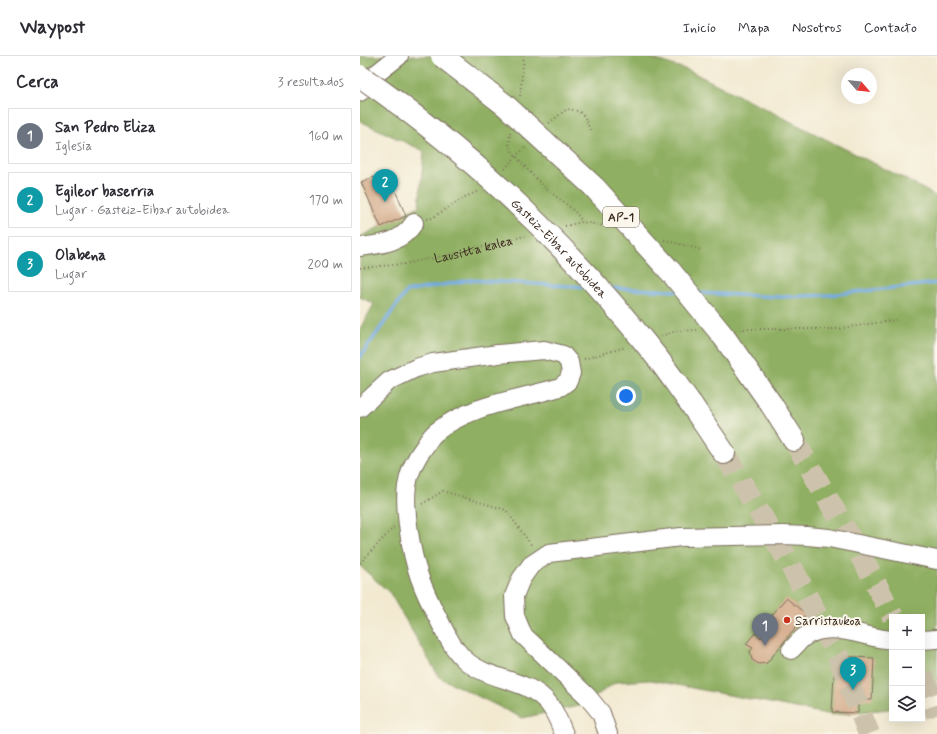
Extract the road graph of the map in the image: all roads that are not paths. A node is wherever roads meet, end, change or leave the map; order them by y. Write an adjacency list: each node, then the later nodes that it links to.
1 (398, 56): 4 (street)
2 (442, 56): 8 (highway, AP-1, bridge)
3 (360, 76): 9 (highway, Gasteiz-Eibar autobidea, bridge)
4 (360, 92)
5 (414, 223): 6 (street)
6 (360, 247)
7 (360, 408): 15 (street)
8 (794, 440)
9 (724, 453)
10 (937, 560): 16 (street)
11 (889, 639): 14 (street)
12 (925, 640): 13 (street)
13 (937, 640)
14 (791, 650)
15 (564, 734)
16 (608, 734)

